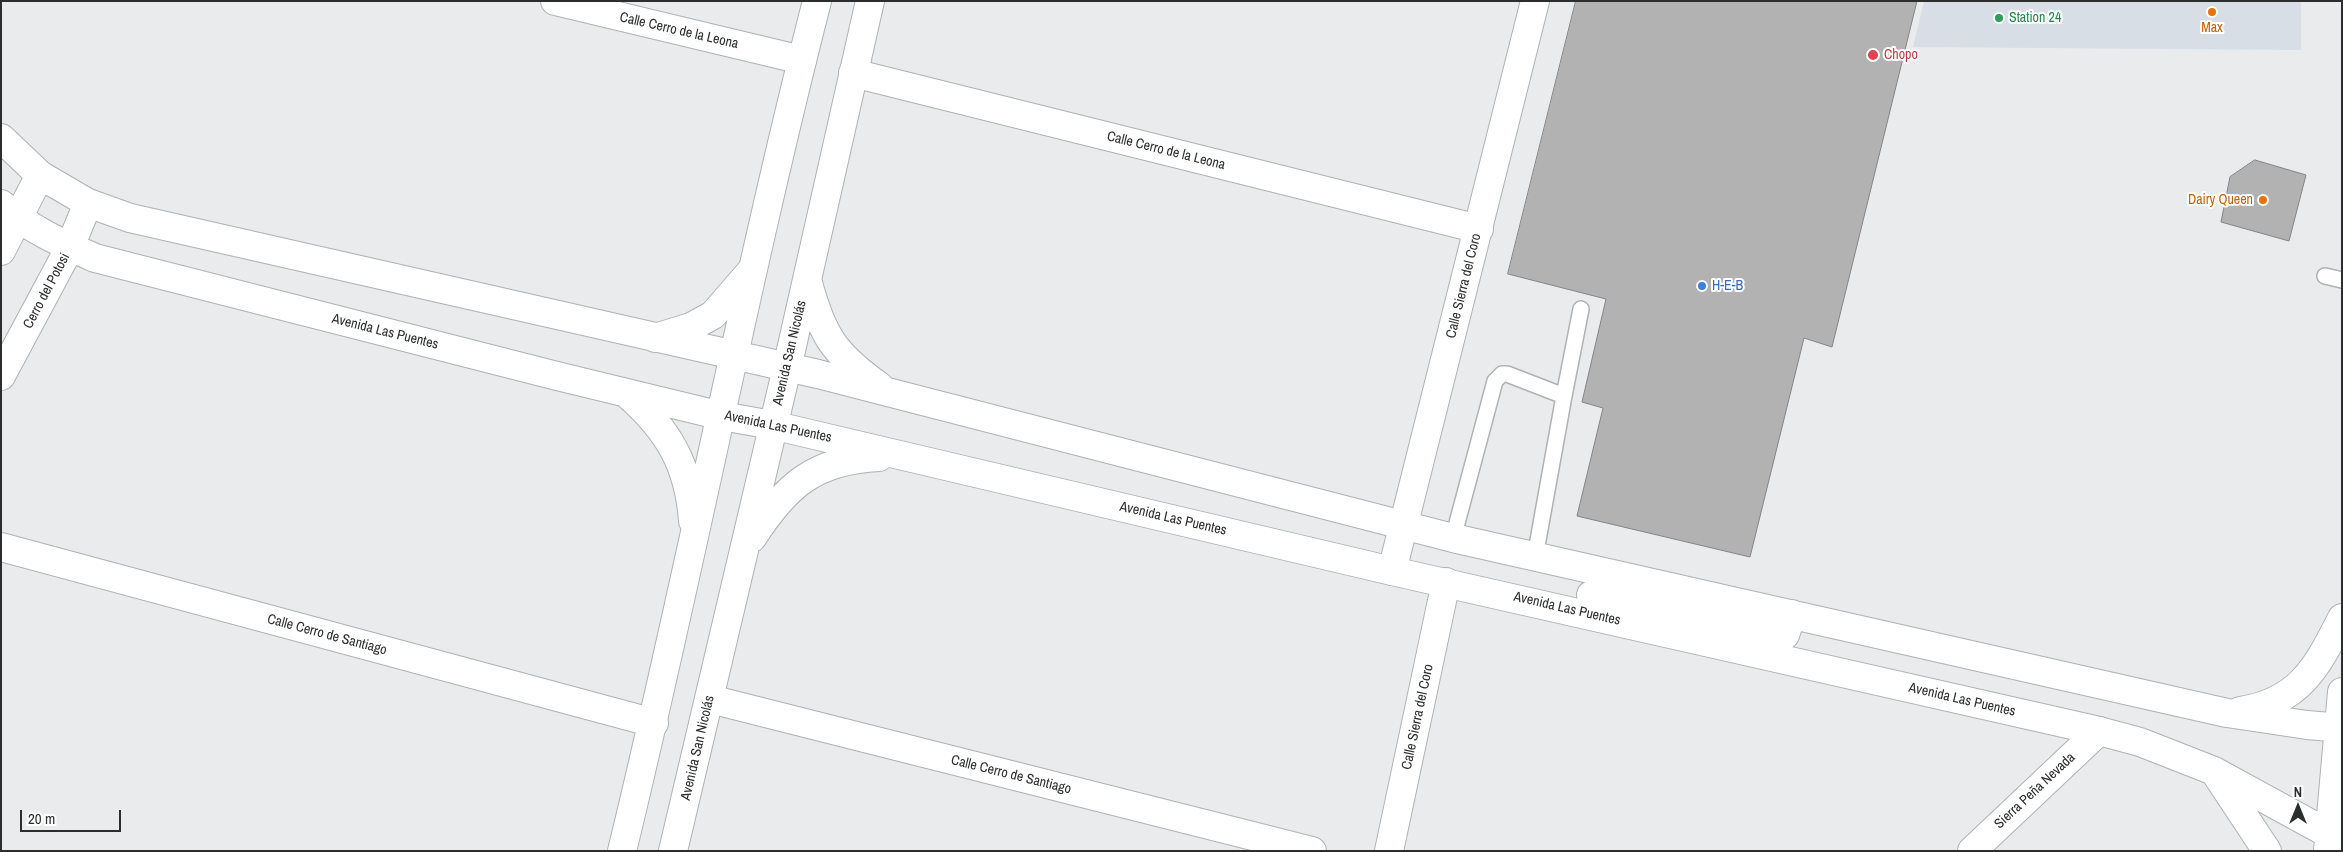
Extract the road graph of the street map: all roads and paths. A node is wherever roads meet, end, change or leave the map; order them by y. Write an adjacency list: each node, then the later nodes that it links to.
1 (556, 1): 5 (street, Calle Cerro de la Leona)
2 (817, 1): 5 (street)
3 (870, 1): 6 (street, Avenida San Nicolás)
4 (1535, 1): 11 (street, Calle Sierra del Coro)
5 (802, 60): 14 (street)
6 (853, 73): 11 (street, Calle Cerro de la Leona); 16 (street, Avenida San Nicolás)
7 (1, 138): 8 (street)
8 (40, 175): 9 (street); 10 (street)
9 (88, 203): 12 (street, Cerro del Potosi); 19 (street)
10 (10, 211): 12 (street, Avenida Las Puentes); 13 (street)
11 (1479, 229): 29 (street, Calle Sierra del Coro)
12 (70, 247): 22 (street, Cerro del Potosi); 23 (street, Avenida Las Puentes)
13 (1, 251)
14 (756, 265): 19 (street); 20 (street)
15 (2325, 276): 17 (lane)
16 (807, 280): 21 (street, Avenida San Nicolás); 24 (street)
17 (2342, 280)
18 (1581, 309): 25 (lane)
19 (652, 338): 20 (street)
20 (734, 357): 21 (street); 26 (street)
21 (787, 368): 24 (street); 27 (street, Avenida San Nicolás)
22 (1, 376)
23 (625, 392): 26 (street, Avenida Las Puentes); 31 (street)
24 (888, 392): 29 (street)
25 (1564, 396): 30 (lane); 34 (lane)
26 (722, 416): 27 (street, Avenida Las Puentes); 31 (street)
27 (772, 425): 28 (street, Avenida Las Puentes); 33 (street, Avenida San Nicolás)
28 (903, 456): 33 (street); 35 (street, Avenida Las Puentes)
29 (1404, 526): 30 (street); 35 (street, Calle Sierra del Coro)
30 (1453, 538): 34 (street)
31 (694, 540): 43 (street)
32 (1, 547): 43 (street, Calle Cerro de Santiago)
33 (743, 552): 41 (street, Avenida San Nicolás)
34 (1535, 557): 38 (street)
35 (1392, 571): 36 (street, Avenida Las Puentes)
36 (1446, 582): 37 (street, Avenida Las Puentes); 51 (street, Calle Sierra del Coro)
37 (1521, 598): 38 (street); 45 (street, Avenida Las Puentes)
38 (1792, 614): 42 (street)
39 (2342, 618): 42 (street)
40 (2342, 692): 44 (street)
41 (710, 698): 49 (street, Avenida San Nicolás); 50 (street, Calle Cerro de Santiago)
42 (2227, 713): 44 (street)
43 (654, 723): 48 (street)
44 (2340, 727): 47 (street)
45 (2099, 731): 46 (street, Avenida Las Puentes); 52 (street, Sierra Peña Nevada)
46 (2214, 771): 47 (street, Avenida Las Puentes); 53 (street)
47 (2333, 842)
48 (622, 851)
49 (673, 851)
50 (1312, 851)
51 (1389, 851)
52 (1972, 851)
53 (2267, 851)

